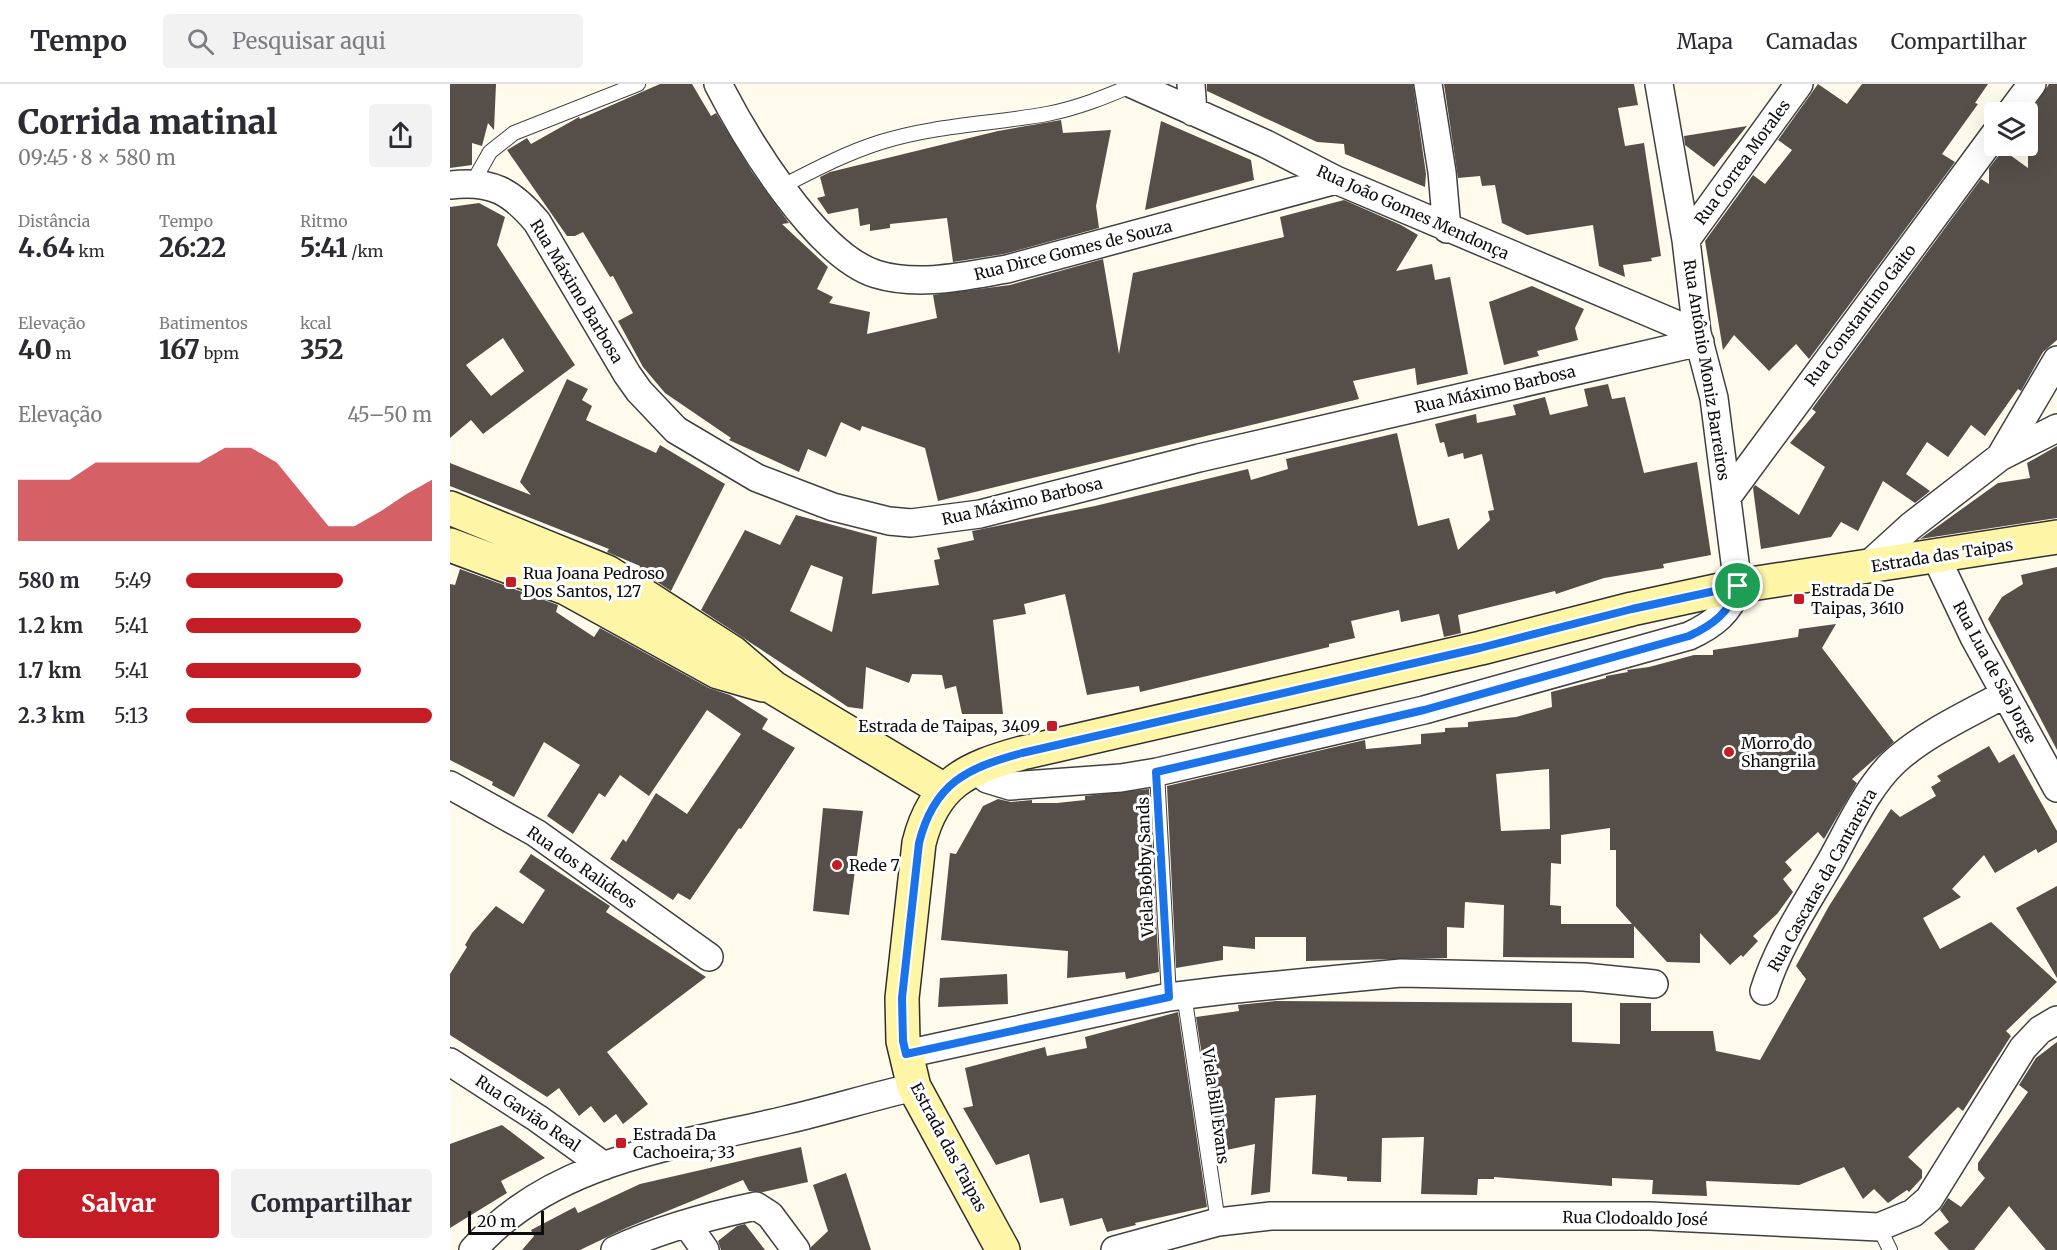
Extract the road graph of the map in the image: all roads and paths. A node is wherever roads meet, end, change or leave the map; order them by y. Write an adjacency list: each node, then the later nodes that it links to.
1 (638, 84): 13 (lane)
2 (1132, 84): 10 (street, Rua João Gomes Mendonça); 14 (lane)
3 (1191, 84): 10 (street)
4 (1428, 84): 15 (street)
5 (1659, 84): 16 (street, Rua Antônio Moniz Barreiros)
6 (1798, 84): 16 (street, Rua Correa Morales)
7 (2032, 84): 9 (street)
8 (723, 85): 14 (street, Rua Dirce Gomes de Souza)
9 (2018, 102)
10 (1193, 111): 12 (street, Rua João Gomes Mendonça)
11 (1984, 149): 21 (street, Rua Constantino Gaito)
12 (1336, 180): 14 (street, Rua Dirce Gomes de Souza); 15 (street, Rua João Gomes Mendonça)
13 (462, 184): 17 (street, Rua Máximo Barbosa)
14 (781, 187)
15 (1447, 229): 17 (street, Rua João Gomes Mendonça)
16 (1686, 240): 17 (street, Rua Antônio Moniz Barreiros)
17 (1699, 338): 21 (street, Rua Antônio Moniz Barreiros)
18 (2057, 360): 20 (street)
19 (2057, 428): 20 (street)
20 (2000, 457): 26 (street)
21 (1727, 497): 27 (street, Rua Antônio Moniz Barreiros)
22 (450, 508): 28 (main road)
23 (2057, 537): 25 (main road, Estrada das Taipas)
24 (450, 545): 28 (main road)
25 (1935, 555): 26 (main road, Estrada das Taipas); 29 (street, Rua Lua de São Jorge)
26 (1866, 567): 27 (main road, Estrada das Taipas)
27 (1738, 586): 30 (main road, Estrada das Taipas); 31 (street)
28 (774, 688): 34 (main road)
29 (2005, 694): 33 (street, Rua Lua de São Jorge); 37 (street, Rua Cascatas da Cantareira)
30 (975, 768): 31 (street); 34 (main road, Estrada das Taipas)
31 (1156, 772): 38 (lane, Viela Bobby Sands)
32 (450, 785): 35 (street, Rua dos Ralideos)
33 (2057, 788)
34 (944, 790): 40 (main road, Estrada das Taipas)
35 (709, 957)
36 (1654, 984): 38 (street)
37 (1764, 991)
38 (1177, 995): 40 (street); 44 (lane, Viela Bill Evans)
39 (2057, 1020): 46 (street, Rua Clodoaldo José)
40 (906, 1054): 42 (main road, Estrada das Taipas)
41 (454, 1068): 43 (street, Rua Gavião Real)
42 (914, 1087): 43 (street); 51 (main road, Estrada das Taipas)
43 (604, 1166): 47 (street)
44 (1218, 1222): 46 (street, Rua Clodoaldo José); 52 (street, Rua Clodoaldo José)
45 (687, 1224): 48 (street); 49 (street); 50 (street)
46 (1884, 1239)
47 (473, 1250)
48 (615, 1250)
49 (705, 1250)
50 (796, 1250)
51 (1004, 1250)
52 (1115, 1250)

